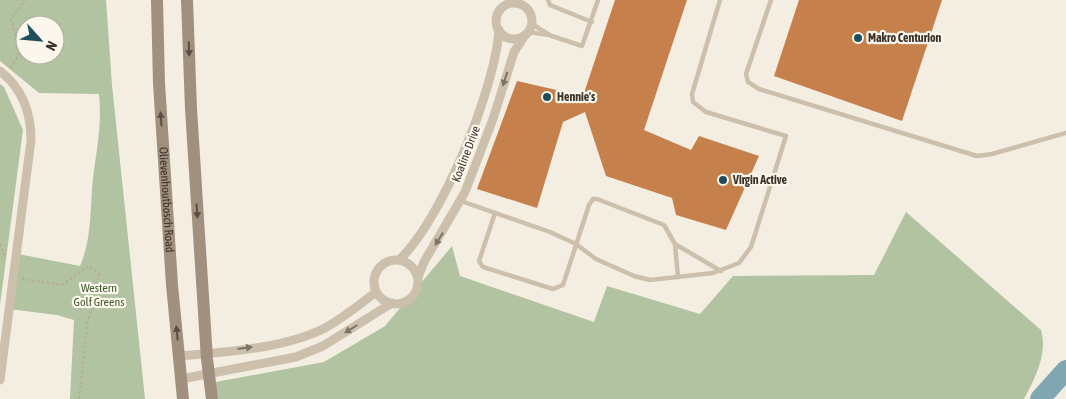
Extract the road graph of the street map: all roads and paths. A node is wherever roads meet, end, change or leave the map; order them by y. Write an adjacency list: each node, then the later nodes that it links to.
1 (25, 0): 14 (path)
2 (158, 0): 29 (main road, Olievenhoutbosch Road, one-way to 2)
3 (187, 0): 28 (main road, one-way to 28)
4 (548, 0): 10 (lane)
5 (598, 0): 10 (lane)
6 (720, 0): 22 (lane)
7 (771, 0): 15 (lane)
8 (511, 2): 9 (street); 11 (street)
9 (526, 4): 12 (street)
10 (592, 22): 13 (lane)
11 (499, 30): 12 (street); 16 (street, Koaline Drive)
12 (528, 30): 13 (lane); 13 (lane); 17 (street, Koaline Drive, one-way to 17)
13 (549, 35)
14 (4, 74): 24 (street)
15 (1066, 132)
16 (444, 194): 17 (street); 21 (street, Koaline Drive)
17 (461, 201): 18 (lane); 25 (street, Koaline Drive, one-way to 25)
18 (495, 213): 19 (lane); 19 (lane)
19 (576, 244): 20 (lane); 23 (lane)
20 (675, 244): 22 (lane); 23 (lane)
21 (399, 260): 25 (street); 26 (street, Koaline Drive)
22 (720, 271): 23 (lane)
23 (678, 276)
24 (13, 277): 32 (street); 33 (path)
25 (418, 277): 27 (street, Koaline Drive)
26 (376, 292): 27 (street); 28 (street, one-way to 26)
27 (392, 303): 30 (street, Koaline Drive, one-way to 30)
28 (207, 353): 29 (street); 30 (main road)
29 (179, 356): 31 (main road, Olievenhoutbosch Road)
30 (209, 374): 31 (street, Koaline Drive); 35 (main road)
31 (181, 379): 34 (main road, Olievenhoutbosch Road)
32 (0, 380)
33 (79, 399)
34 (183, 399)
35 (212, 399)

